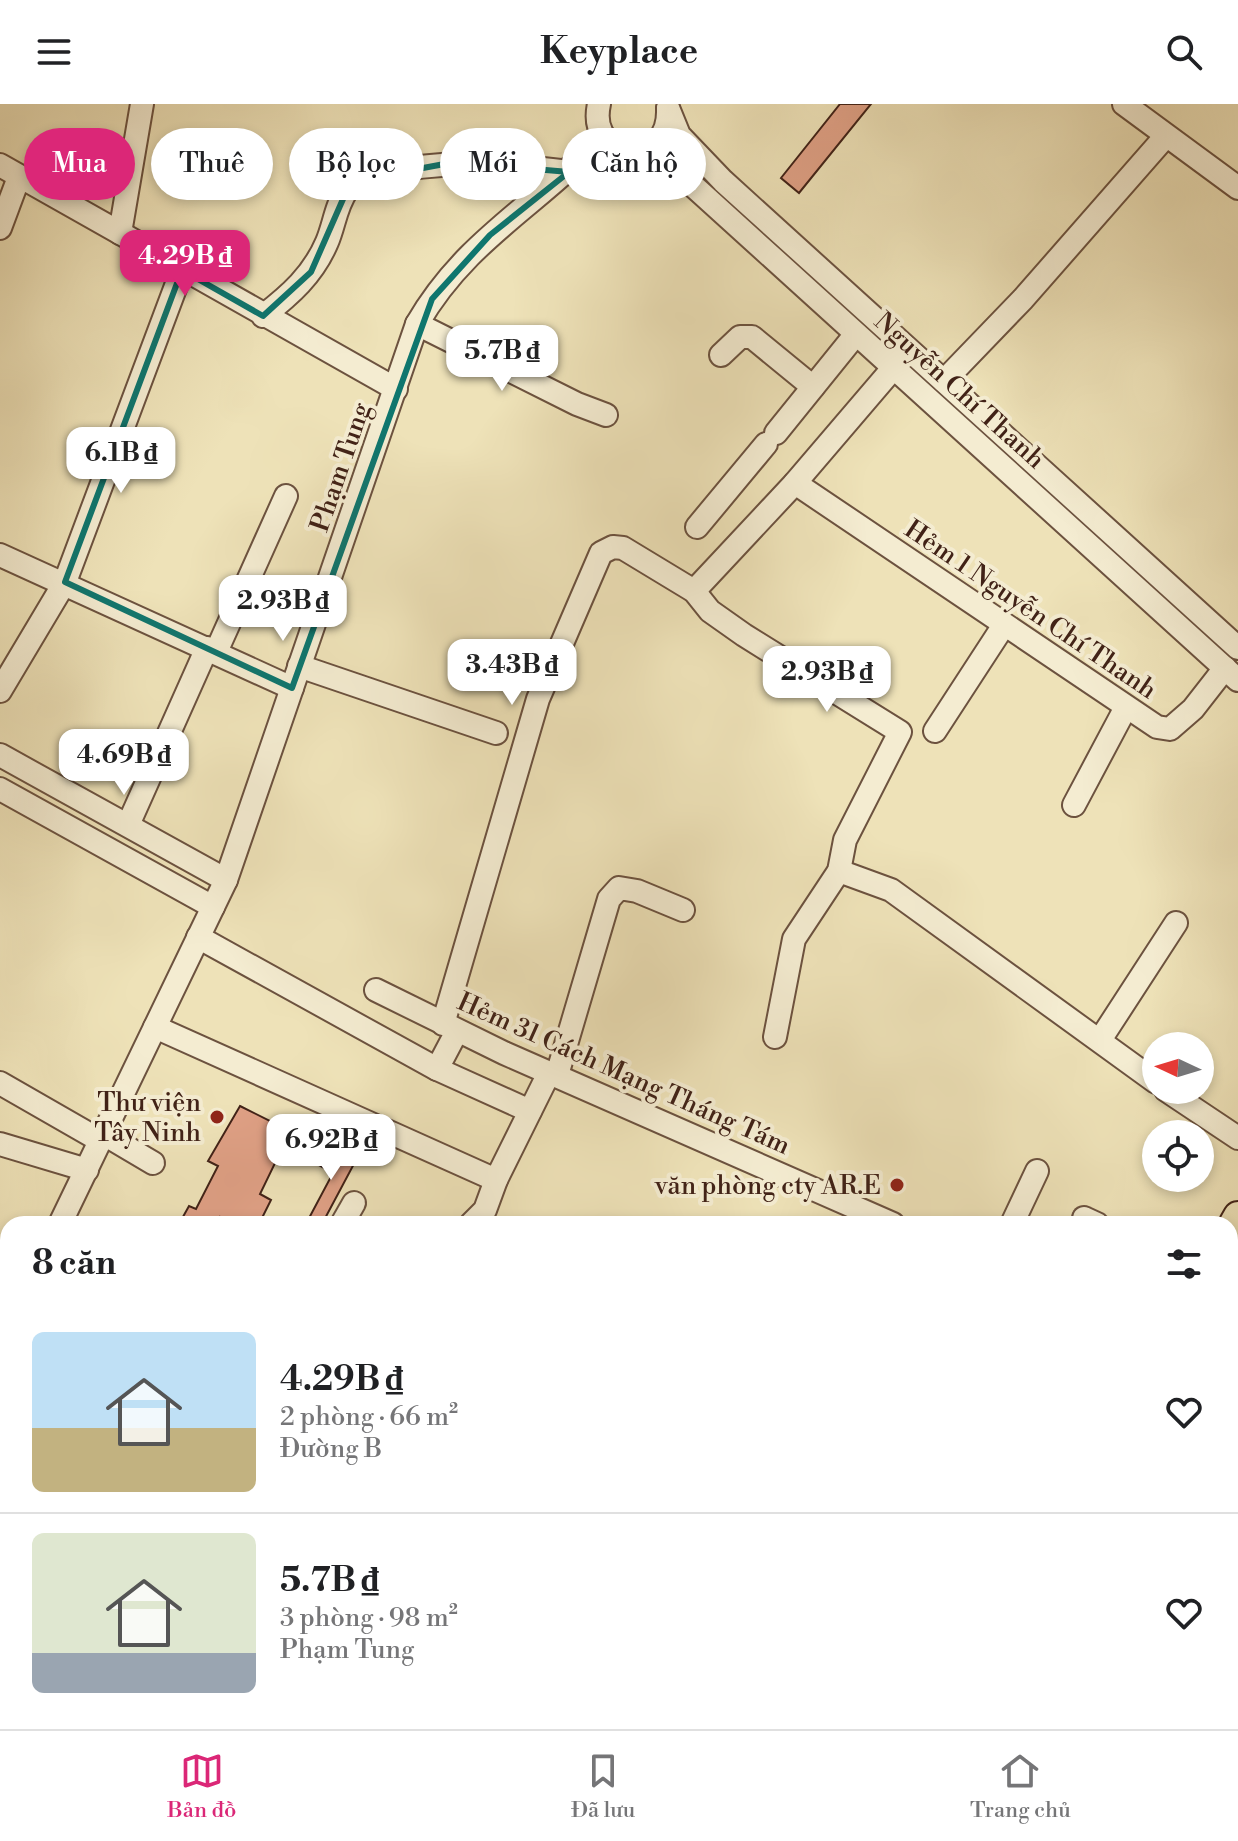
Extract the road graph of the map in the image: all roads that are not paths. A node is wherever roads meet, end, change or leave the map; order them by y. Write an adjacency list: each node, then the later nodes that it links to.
1 (142, 104): 14 (street)
2 (576, 104): 5 (street)
3 (1124, 104): 7 (street)
4 (667, 106): 6 (street); 19 (street, Nguyễn Chí Thanh)
5 (599, 119)
6 (666, 128)
7 (1165, 137): 11 (street); 22 (street)
8 (10, 171): 13 (street); 14 (street)
9 (562, 171): 16 (street)
10 (562, 178): 17 (street, Phạm Tung)
11 (1238, 188)
12 (706, 198): 18 (street, Nguyễn Chí Thanh)
13 (0, 228)
14 (120, 233): 15 (street)
15 (182, 270): 16 (street); 32 (street)
16 (263, 316): 24 (street)
17 (417, 324): 24 (street, Phạm Tung); 25 (street)
18 (856, 334): 21 (street, Nguyễn Chí Thanh); 23 (street)
19 (908, 350): 21 (street); 22 (street, Nguyễn Chí Thanh)
20 (721, 355): 23 (street)
21 (893, 369): 26 (street); 29 (street, Nguyễn Chí Thanh)
22 (944, 381): 28 (street, Nguyễn Chí Thanh)
23 (813, 387): 30 (street)
24 (396, 389): 37 (street, Phạm Tung)
25 (606, 415)
26 (795, 483): 33 (street); 34 (street, Hẻm 1 Nguyễn Chí Thanh)
27 (286, 496): 36 (street)
28 (1073, 496): 29 (street); 35 (street, Nguyễn Chí Thanh)
29 (1059, 515): 38 (street, Nguyễn Chí Thanh)
30 (697, 527)
31 (0, 555): 32 (street)
32 (65, 582): 36 (street); 40 (street)
33 (694, 591): 48 (street); 56 (street)
34 (1004, 625): 41 (street, Hẻm 1 Nguyễn Chí Thanh); 42 (street)
35 (1238, 648)
36 (211, 650): 39 (street); 47 (street)
37 (299, 666): 39 (street, Phạm Tung); 43 (street)
38 (1232, 674): 41 (street, Hẻm 1 Nguyễn Chí Thanh)
39 (292, 688): 49 (street, Phạm Tung)
40 (0, 691)
41 (1125, 709): 46 (street)
42 (935, 731)
43 (496, 733)
44 (0, 755): 47 (street)
45 (0, 789): 50 (street)
46 (1074, 805)
47 (128, 825): 49 (street)
48 (839, 871): 57 (street); 58 (street)
49 (226, 880): 50 (street, Phạm Tung)
50 (213, 907): 53 (street, Phạm Tung)
51 (683, 910): 61 (street)
52 (1176, 923): 58 (street)
53 (198, 937): 55 (street, Phạm Tung); 59 (street)
54 (376, 990): 56 (street, Hẻm 31 Cách Mạng Tháng Tám)
55 (155, 1027): 65 (street, Phạm Tung); 71 (street)
56 (450, 1028): 59 (street); 61 (street, Hẻm 31 Cách Mạng Tháng Tám)
57 (775, 1037)
58 (1100, 1040): 60 (street)
59 (437, 1069): 64 (street)
60 (1142, 1072)
61 (553, 1074): 64 (street); 76 (street, Hẻm 31 Cách Mạng Tháng Tám)
62 (0, 1083): 65 (street)
63 (1187, 1104): 66 (street)
64 (530, 1111): 71 (street)
65 (102, 1138): 68 (street); 69 (street, Phạm Tung)
66 (1238, 1138)
67 (0, 1144): 69 (street)
68 (153, 1163)
69 (87, 1170): 73 (street, Phạm Tung)
70 (1037, 1171): 77 (street)
71 (496, 1180): 75 (street)
72 (354, 1203): 74 (street)
73 (64, 1216)
74 (347, 1216)
75 (479, 1216)
76 (875, 1216)
77 (1016, 1216)

